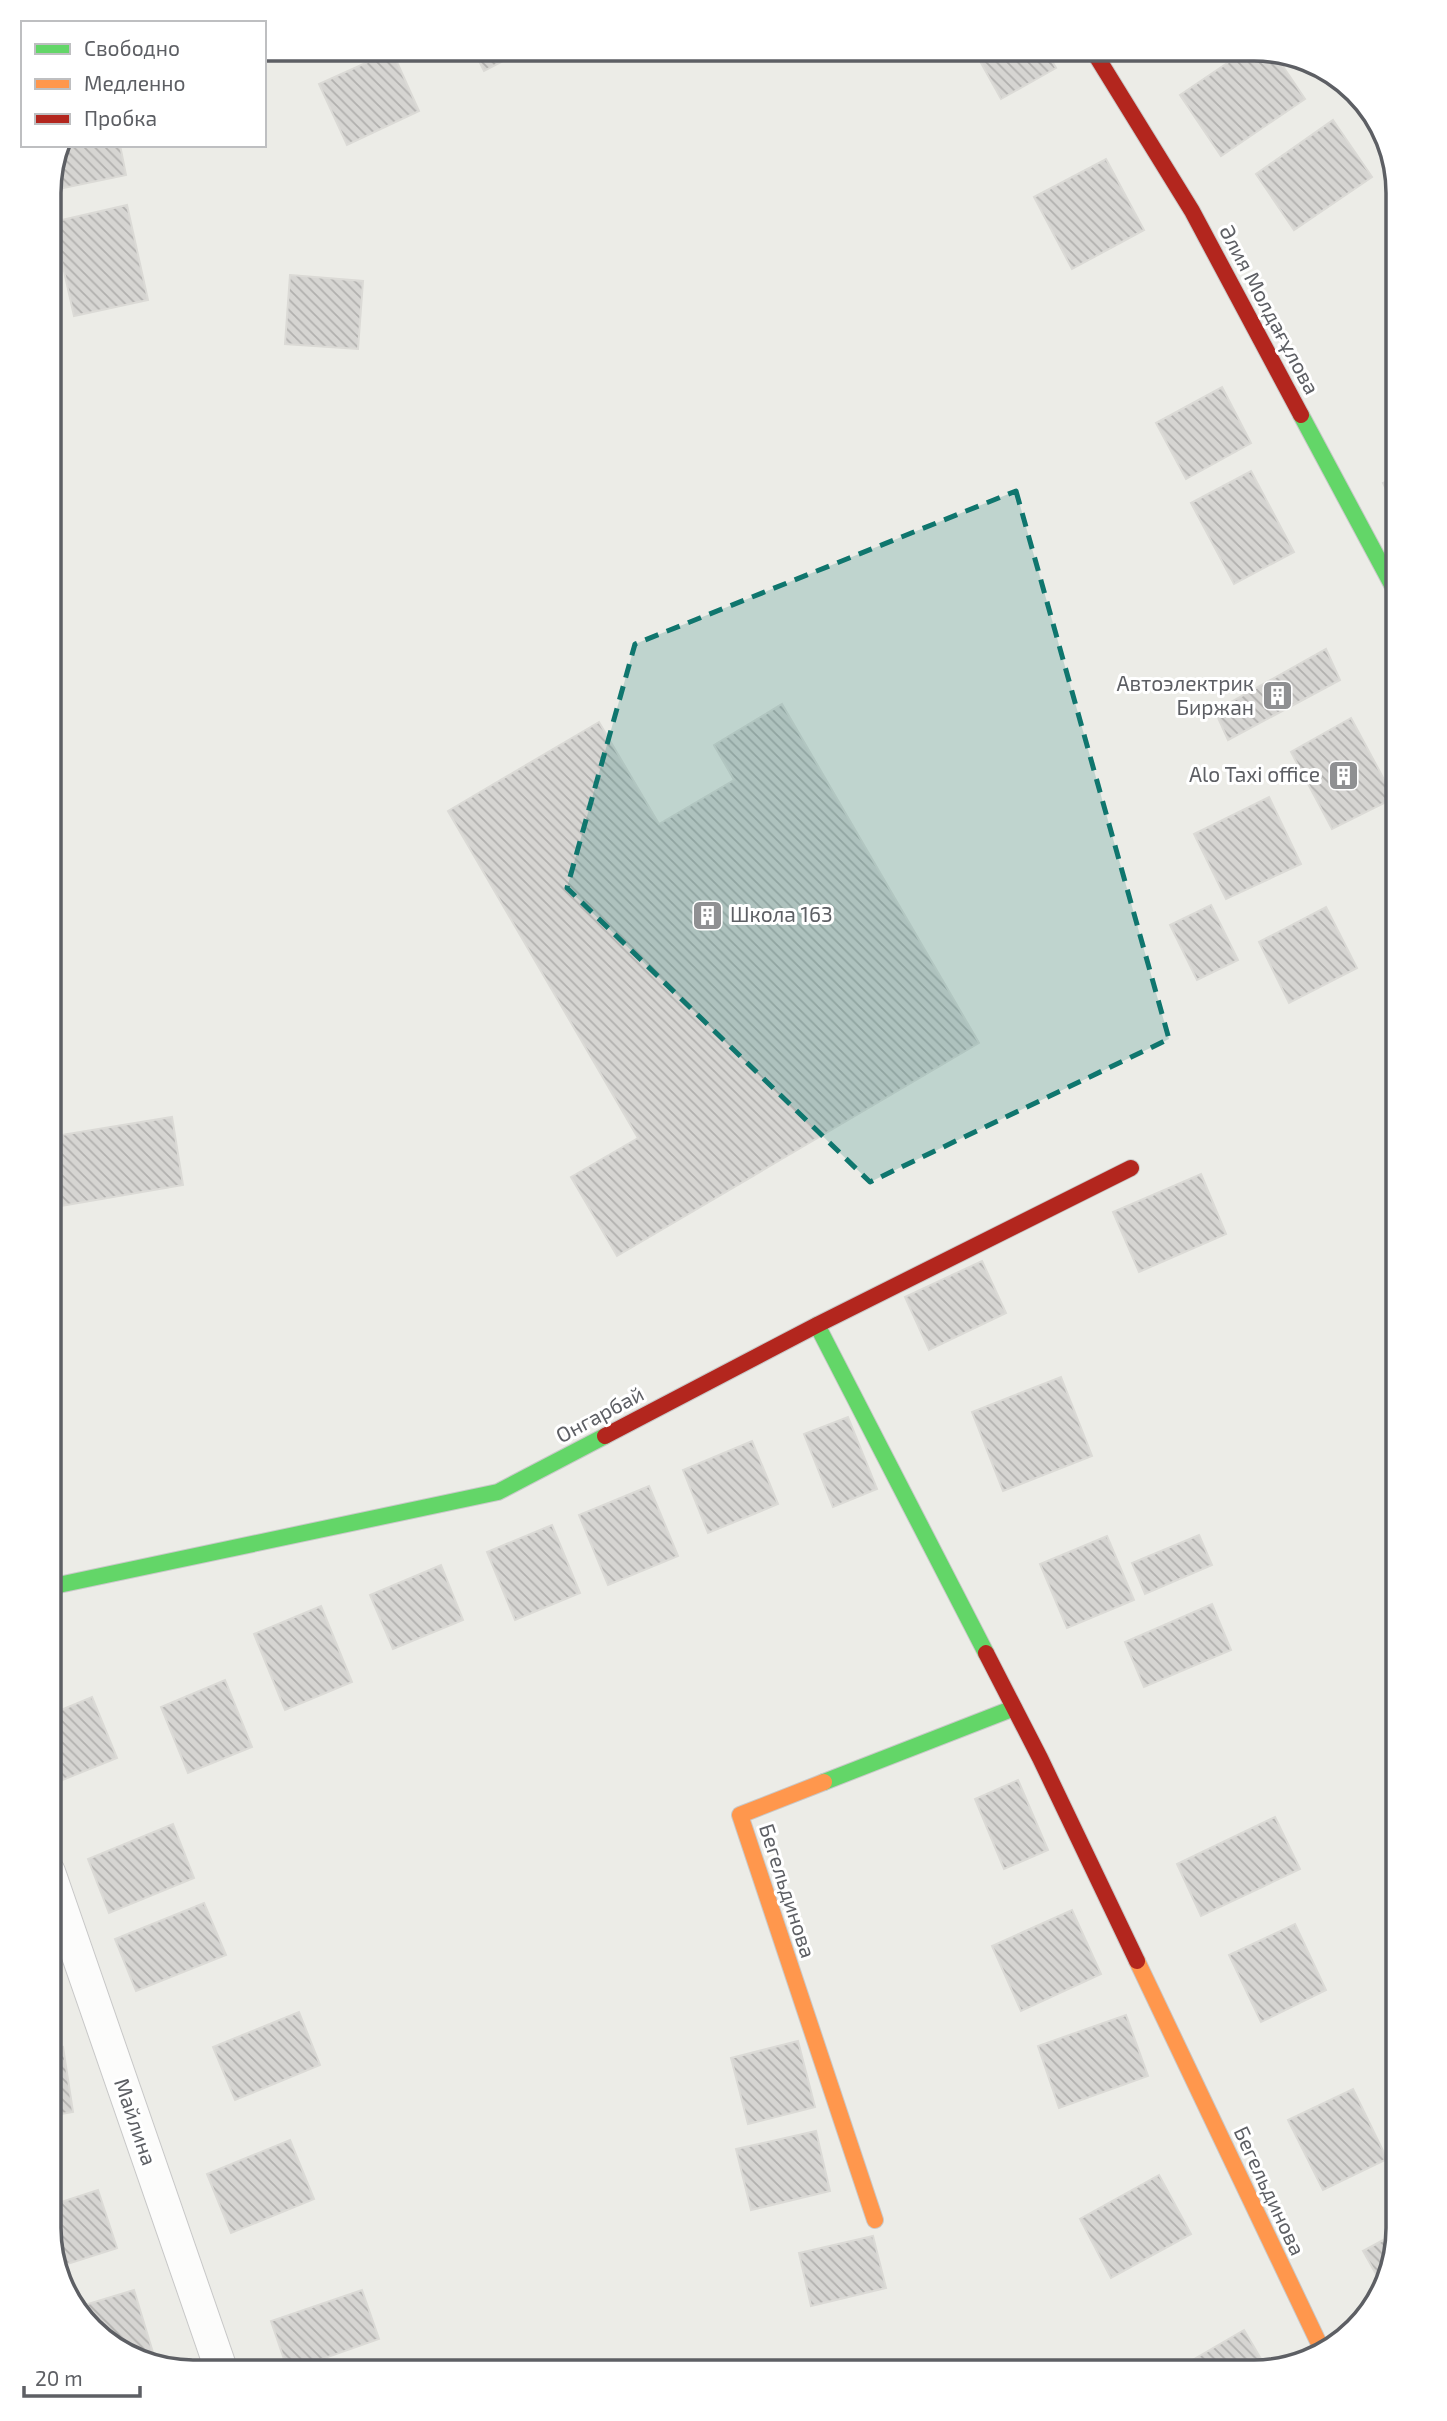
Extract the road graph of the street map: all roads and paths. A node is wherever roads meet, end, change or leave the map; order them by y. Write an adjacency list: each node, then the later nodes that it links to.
1 (1100, 62): 2 (street, Әлия Молдағұлова)
2 (1386, 574)
3 (1131, 1168): 4 (street, Онгарбай)
4 (817, 1325): 5 (street, Онгарбай); 6 (street, Бегельдинова)
5 (61, 1584)
6 (1014, 1708): 8 (street, Бегельдинова); 9 (street, Бегельдинова)
7 (61, 1907): 10 (street, Майлина)
8 (875, 2220)
9 (1318, 2342)
10 (218, 2359)

